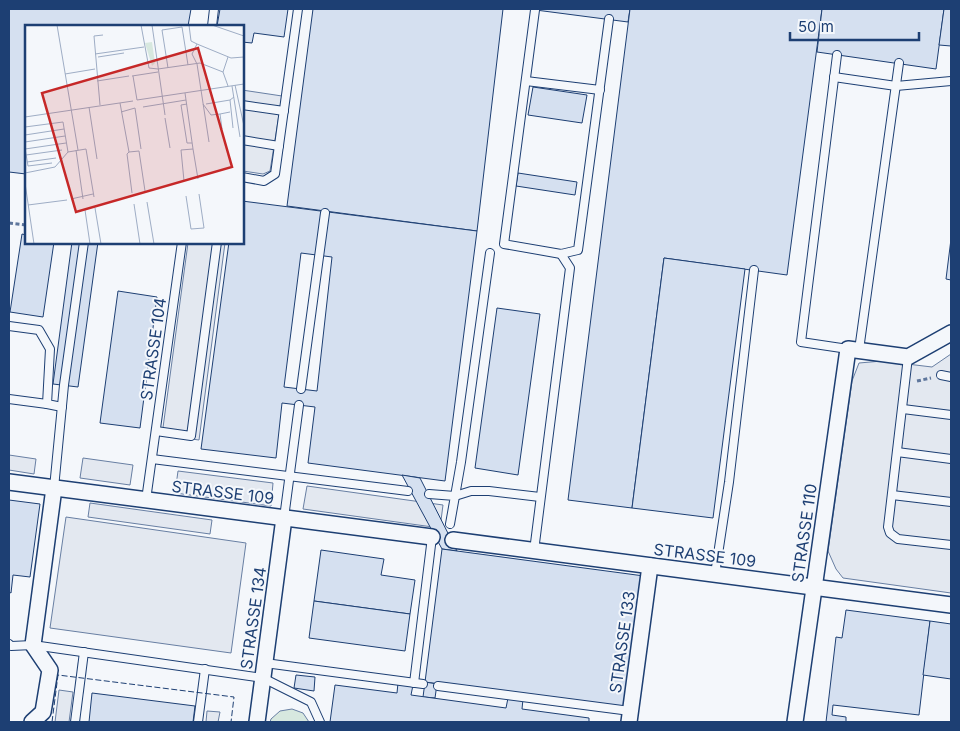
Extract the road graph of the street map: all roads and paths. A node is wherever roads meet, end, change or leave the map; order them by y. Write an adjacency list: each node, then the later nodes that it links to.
1 (214, 9): 5 (lane)
2 (298, 9): 14 (lane)
3 (535, 10): 9 (lane)
4 (609, 19): 12 (lane)
5 (212, 25)
6 (837, 55): 8 (lane)
7 (899, 64): 11 (lane)
8 (834, 78): 11 (lane); 29 (lane)
9 (526, 81): 12 (lane); 25 (lane)
10 (951, 81): 11 (lane)
11 (896, 86): 29 (lane)
12 (600, 90): 25 (lane)
13 (244, 105): 14 (lane)
14 (284, 110): 16 (lane)
15 (244, 140): 16 (lane)
16 (279, 146): 17 (lane)
17 (244, 177)
18 (325, 214): 34 (lane)
19 (9, 223): 20 (path)
20 (25, 225)
21 (84, 244): 38 (lane)
22 (182, 244): 41 (lane, STRASSE 104)
23 (217, 244): 41 (lane)
24 (490, 253): 51 (lane)
25 (561, 254): 52 (lane)
26 (754, 270): 62 (lane)
27 (9, 326): 36 (lane)
28 (951, 333): 30 (street)
29 (854, 349): 30 (street); 63 (street, STRASSE 110)
30 (908, 357): 33 (lane)
31 (941, 375): 32 (lane); 33 (path)
32 (951, 377)
33 (906, 381): 39 (lane)
34 (301, 389)
35 (9, 399): 36 (lane)
36 (47, 404): 38 (lane)
37 (299, 405): 45 (lane)
38 (62, 407): 47 (lane)
39 (903, 409): 40 (lane); 42 (lane)
40 (951, 415)
41 (156, 432): 43 (lane, STRASSE 104)
42 (897, 452): 44 (lane); 50 (lane)
43 (152, 459): 45 (lane); 53 (lane, STRASSE 104)
44 (951, 459)
45 (290, 476): 48 (lane); 55 (lane)
46 (9, 482): 47 (street, STRASSE 109)
47 (54, 488): 53 (street, STRASSE 109); 66 (street)
48 (408, 491)
49 (429, 494): 51 (lane)
50 (892, 495): 54 (lane); 59 (lane)
51 (455, 496): 52 (lane); 56 (lane)
52 (540, 497): 60 (lane)
53 (146, 500): 55 (street, STRASSE 109)
54 (951, 502)
55 (284, 518): 57 (street, STRASSE 109); 69 (street, STRASSE 134)
56 (450, 524)
57 (432, 537): 70 (lane)
58 (453, 540): 60 (street, STRASSE 109)
59 (951, 545)
60 (534, 551): 61 (street, STRASSE 109)
61 (650, 566): 62 (street, STRASSE 109); 73 (street, STRASSE 133)
62 (715, 574): 63 (street, STRASSE 109)
63 (814, 587): 64 (street, STRASSE 109); 79 (street, STRASSE 110)
64 (951, 605)
65 (9, 644): 66 (lane)
66 (33, 645): 67 (lane); 74 (street)
67 (84, 652): 68 (lane); 75 (lane)
68 (205, 670): 69 (lane); 76 (lane)
69 (264, 670): 70 (lane); 77 (street, STRASSE 134); 78 (lane)
70 (414, 683): 71 (lane)
71 (423, 684)
72 (438, 686): 73 (lane)
73 (630, 717)
74 (32, 722)
75 (75, 722)
76 (198, 722)
77 (257, 722)
78 (320, 722)
79 (795, 722)

